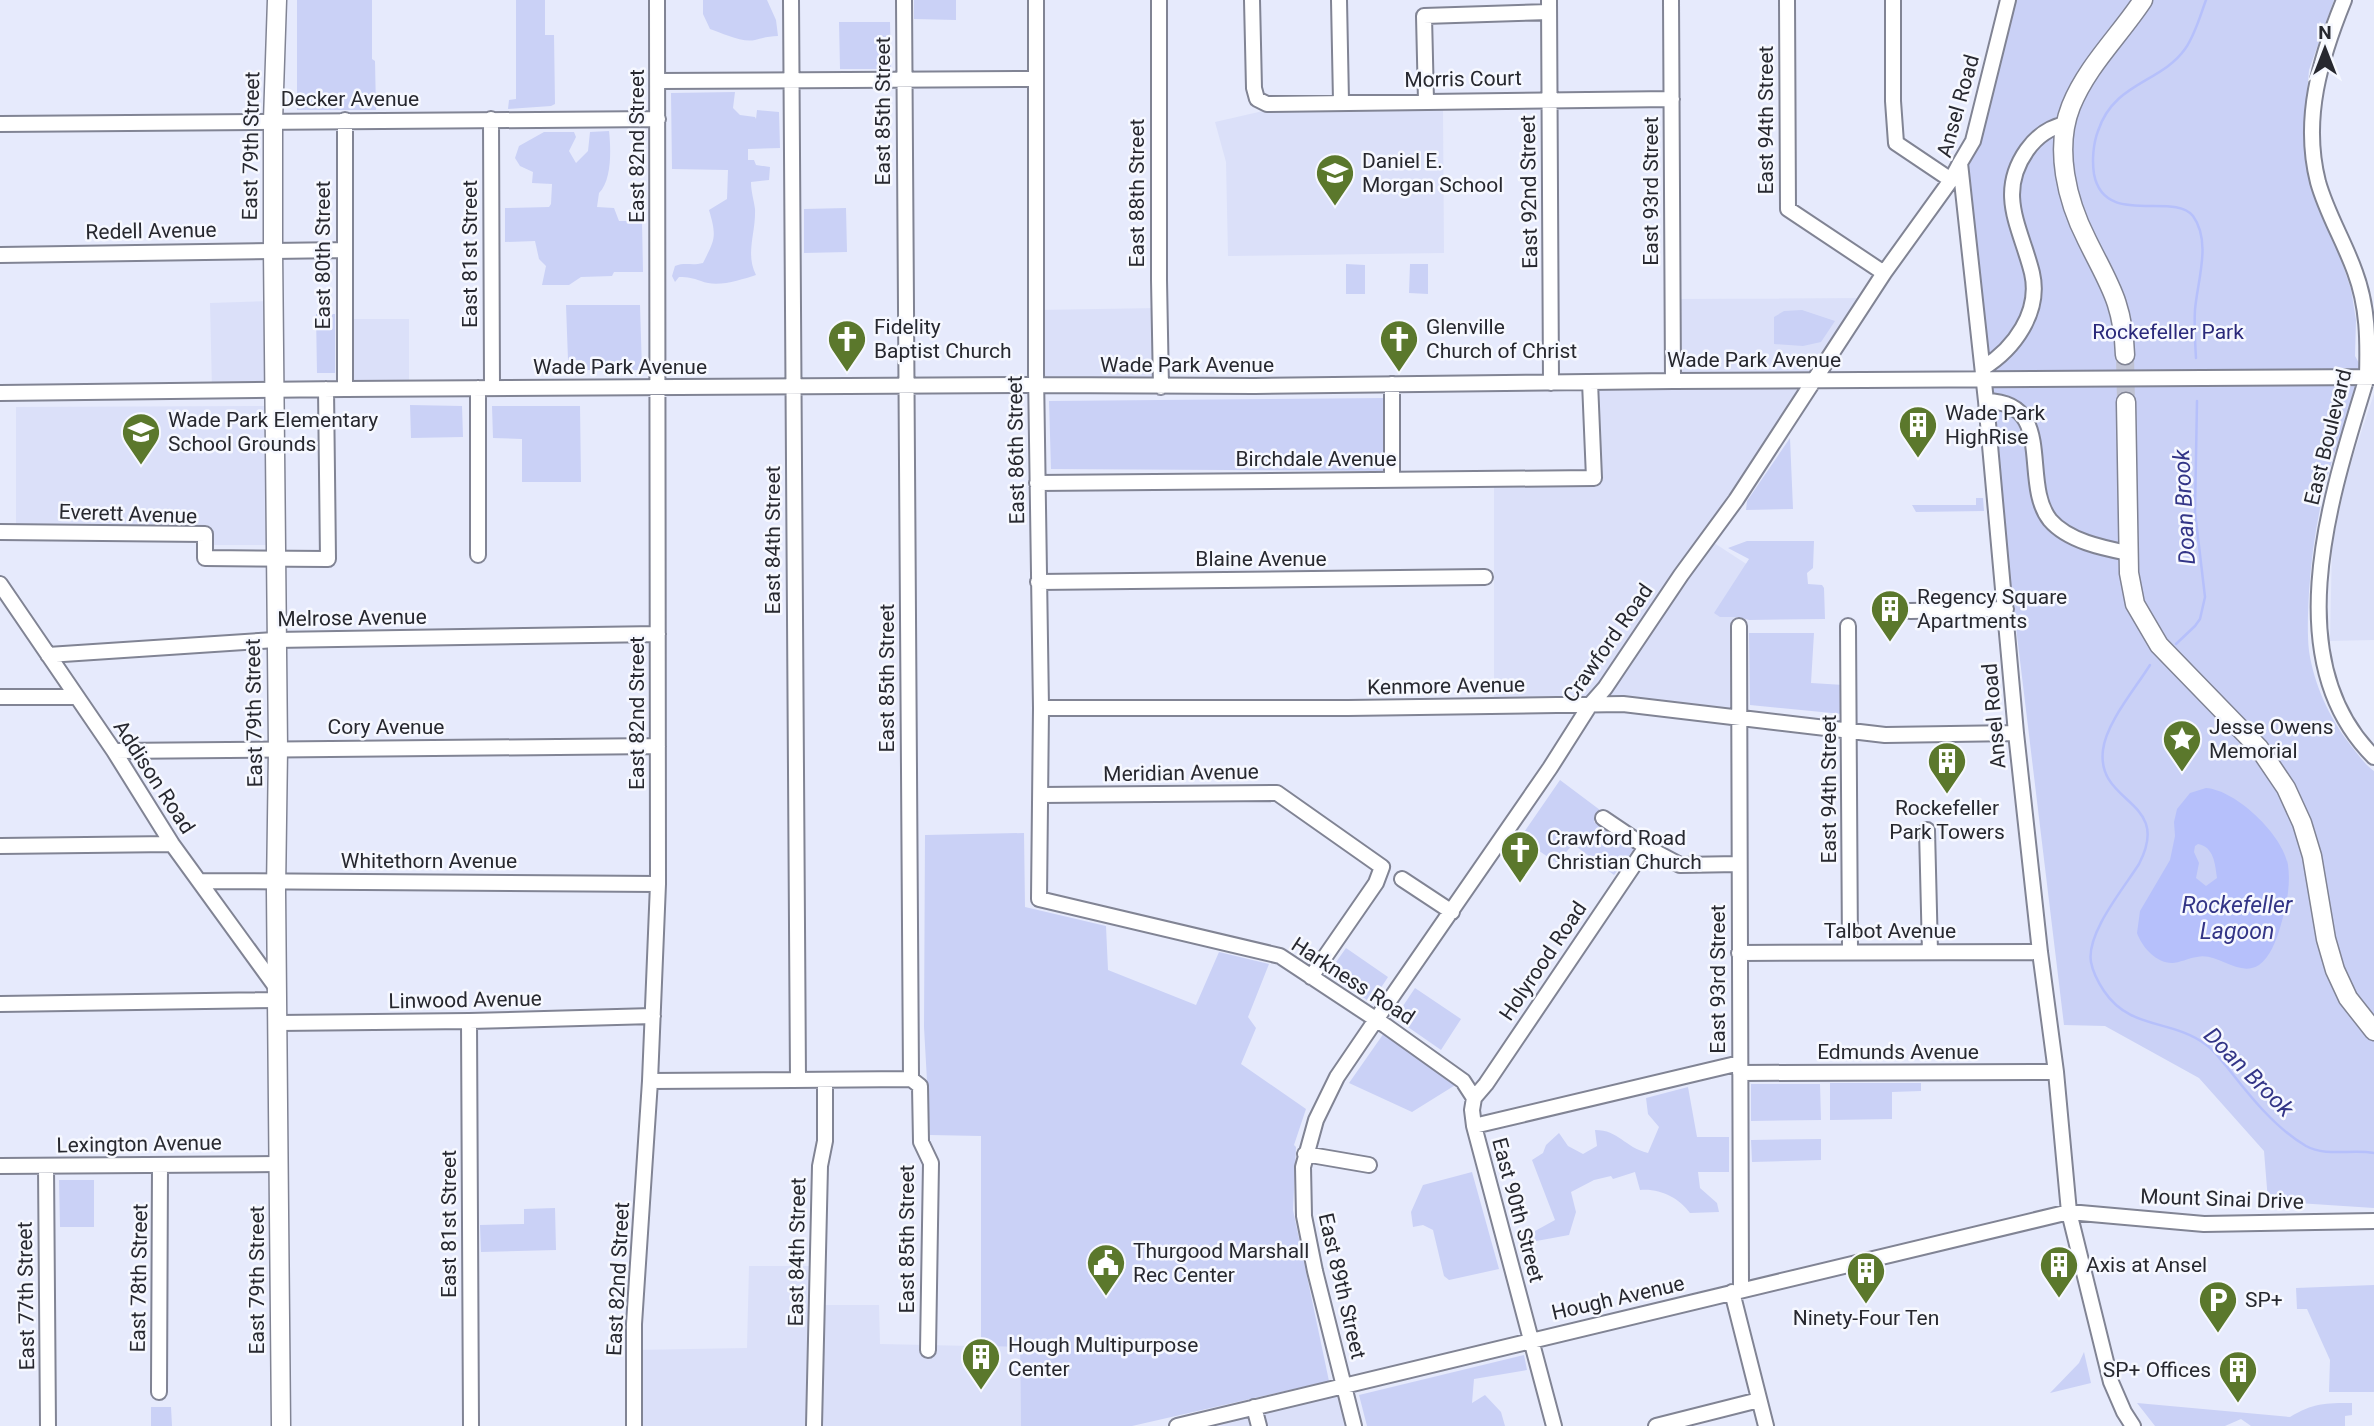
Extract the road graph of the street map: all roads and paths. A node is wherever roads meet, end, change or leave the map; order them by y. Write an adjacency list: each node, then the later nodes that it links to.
1 (277, 0): 28 (main road, East 79th Street)
2 (657, 0): 19 (street, East 82nd Street)
3 (791, 0): 20 (street, East 84th Street)
4 (904, 0): 18 (street, East 85th Street)
5 (1036, 0): 17 (street, East 86th Street)
6 (1160, 0): 48 (street, East 88th Street)
7 (1252, 0): 23 (street, Morris Court)
8 (1339, 0): 23 (street)
9 (1671, 0): 22 (street, East 93rd Street)
10 (1787, 0): 36 (street, East 94th Street)
11 (1893, 0): 32 (street)
12 (2008, 0): 31 (street, Ansel Road)
13 (2143, 0): 30 (main road)
14 (2344, 0): 39 (street, East Boulevard)
15 (1549, 6): 16 (street); 21 (street, East 92nd Street)
16 (1444, 7): 24 (street)
17 (1036, 79): 18 (street); 45 (street, East 86th Street)
18 (904, 80): 20 (street); 46 (street, East 85th Street)
19 (658, 81): 20 (street); 26 (street, East 82nd Street)
20 (792, 81): 47 (street, East 84th Street)
21 (1549, 99): 22 (street, Morris Court); 24 (street, Morris Court); 44 (street, East 92nd Street)
22 (1672, 99): 40 (street, East 93rd Street)
23 (1341, 101): 24 (street, Morris Court)
24 (1426, 101)
25 (491, 119): 26 (street, Decker Avenue); 27 (street, Decker Avenue); 49 (street, East 81st Street)
26 (658, 119): 50 (street, East 82nd Street)
27 (345, 120): 28 (street, Decker Avenue); 34 (street, East 80th Street)
28 (273, 121): 29 (street, Decker Avenue); 33 (main road, East 79th Street)
29 (0, 124)
30 (2066, 124): 37 (main road); 38 (street)
31 (1960, 163): 32 (street, Crawford Road); 38 (street, Ansel Road)
32 (1951, 180): 36 (street, Crawford Road)
33 (273, 250): 34 (street, Redell Avenue); 35 (street, Redell Avenue); 53 (main road, East 79th Street)
34 (344, 250): 52 (street, East 80th Street)
35 (0, 255)
36 (1884, 273): 41 (street, Crawford Road)
37 (2125, 355)
38 (1983, 373): 39 (street, Wade Park Avenue); 41 (street, Wade Park Avenue); 55 (street, Ansel Road)
39 (2370, 377): 83 (street, East Boulevard)
40 (1673, 381): 41 (street, Wade Park Avenue); 42 (street, Wade Park Avenue)
41 (1813, 381): 75 (street, Crawford Road)
42 (1590, 382): 44 (street, Wade Park Avenue); 57 (street, Birchdale Avenue)
43 (1392, 383): 44 (street, Wade Park Avenue); 48 (street, Wade Park Avenue); 57 (street)
44 (1552, 383)
45 (1036, 385): 46 (street, Wade Park Avenue); 48 (street, Wade Park Avenue); 58 (street, East 86th Street)
46 (906, 386): 47 (street, Wade Park Avenue); 111 (street, East 85th Street)
47 (793, 387): 50 (street, Wade Park Avenue); 112 (street, East 84th Street)
48 (1161, 387)
49 (485, 388): 50 (street, Wade Park Avenue); 52 (street, Wade Park Avenue); 61 (street, East 81st Street)
50 (659, 388): 70 (street, East 82nd Street)
51 (326, 389): 52 (street, Wade Park Avenue); 53 (street, Wade Park Avenue); 62 (street)
52 (345, 389)
53 (274, 390): 54 (street, Wade Park Avenue); 62 (main road, East 79th Street)
54 (0, 393)
55 (1986, 401): 60 (street); 66 (street, Ansel Road)
56 (2126, 402): 60 (main road)
57 (1392, 480): 58 (street, Birchdale Avenue)
58 (1037, 483): 64 (street, East 86th Street)
59 (0, 532): 62 (street, Everett Avenue)
60 (2129, 553): 108 (main road)
61 (478, 555)
62 (275, 558): 71 (main road, East 79th Street)
63 (1485, 577): 64 (street, Blaine Avenue)
64 (1038, 582): 76 (street, East 86th Street)
65 (0, 584): 72 (street, Addison Road)
66 (2006, 609): 67 (street); 79 (street, Ansel Road)
67 (1910, 611)
68 (1739, 626): 77 (street, East 93rd Street)
69 (1848, 626): 78 (street, East 94th Street)
70 (658, 634): 71 (street, Melrose Avenue); 80 (street, East 82nd Street)
71 (275, 640): 72 (street, Melrose Avenue); 81 (main road, East 79th Street)
72 (48, 654): 74 (street, Addison Road)
73 (0, 697): 74 (street)
74 (76, 697): 82 (street, Addison Road)
75 (1590, 705): 76 (street, Kenmore Avenue); 77 (street, Kenmore Avenue); 96 (street, Crawford Road)
76 (1041, 708): 84 (street, East 86th Street)
77 (1739, 719): 78 (street, Kenmore Avenue); 90 (street, East 93rd Street)
78 (1849, 732): 79 (street, Kenmore Avenue); 97 (street, East 94th Street)
79 (2016, 733): 99 (street, Ansel Road)
80 (658, 746): 81 (street, Cory Avenue); 94 (street, East 82nd Street)
81 (278, 749): 82 (street, Cory Avenue); 93 (main road, East 79th Street)
82 (114, 751): 87 (street, Addison Road)
83 (2374, 757)
84 (1041, 795): 95 (street, East 86th Street); 101 (street, Meridian Avenue)
85 (1603, 818): 89 (street)
86 (1927, 830): 98 (street)
87 (172, 844): 88 (street); 92 (street, Addison Road)
88 (0, 846)
89 (1646, 847): 90 (street); 115 (street, Holyrood Road)
90 (1739, 864): 100 (street, East 93rd Street)
91 (1402, 879): 96 (street)
92 (200, 881): 93 (street, Whitethorn Avenue); 102 (street, Addison Road)
93 (276, 881): 94 (street, Whitethorn Avenue); 102 (main road, East 79th Street)
94 (658, 884): 104 (street, East 82nd Street)
95 (1040, 900): 101 (street, Harkness Road)
96 (1452, 912): 105 (street, Crawford Road)
97 (1850, 951): 98 (street, Talbot Avenue); 100 (street, Talbot Avenue)
98 (1930, 952): 99 (street, Talbot Avenue)
99 (2040, 952): 110 (street, Ansel Road)
100 (1739, 953): 109 (street, East 93rd Street)
101 (1311, 977): 105 (street, Harkness Road)
102 (278, 995): 103 (street); 107 (main road, East 79th Street)
103 (0, 1004)
104 (653, 1016): 106 (street, Linwood Avenue); 114 (street, East 82nd Street)
105 (1376, 1020): 115 (street, Harkness Road); 117 (street, Crawford Road)
106 (468, 1021): 107 (street, Linwood Avenue); 134 (street, East 81st Street)
107 (278, 1023): 118 (main road, East 79th Street)
108 (2374, 1031)
109 (1740, 1068): 110 (street, Edmunds Avenue); 116 (street, Edmunds Avenue); 125 (street, East 93rd Street)
110 (2056, 1072): 123 (street, Ansel Road)
111 (911, 1079): 113 (street); 127 (street, East 85th Street)
112 (798, 1080): 113 (street); 114 (street)
113 (825, 1080): 136 (street, East 84th Street)
114 (650, 1081): 135 (street, East 82nd Street)
115 (1474, 1098): 116 (street)
116 (1474, 1126): 126 (street, East 90th Street)
117 (1305, 1154): 120 (street); 128 (street, East 89th Street)
118 (279, 1164): 119 (street, Lexington Avenue); 133 (main road, East 79th Street)
119 (160, 1165): 121 (street, Lexington Avenue); 129 (street, East 78th Street)
120 (1369, 1165)
121 (46, 1166): 122 (street, Lexington Avenue); 132 (street, East 77th Street)
122 (0, 1167)
123 (2069, 1212): 124 (street, Mount Sinai Drive); 125 (street, Hough Avenue); 143 (street, Ansel Road)
124 (2374, 1221)
125 (1736, 1291): 126 (street, Hough Avenue); 130 (street, East 93rd Street)
126 (1532, 1340): 128 (street, Hough Avenue); 140 (street, East 90th Street)
127 (928, 1350)
128 (1343, 1387): 131 (street, Hough Avenue); 139 (street, East 89th Street)
129 (159, 1392)
130 (1759, 1400): 141 (street); 142 (street, East 93rd Street)
131 (1254, 1407): 137 (street, Hough Avenue); 138 (street)
132 (48, 1426)
133 (281, 1426)
134 (471, 1426)
135 (634, 1426)
136 (814, 1426)
137 (1177, 1426)
138 (1259, 1426)
139 (1354, 1426)
140 (1554, 1426)
141 (1656, 1426)
142 (1766, 1426)
143 (2133, 1426)

